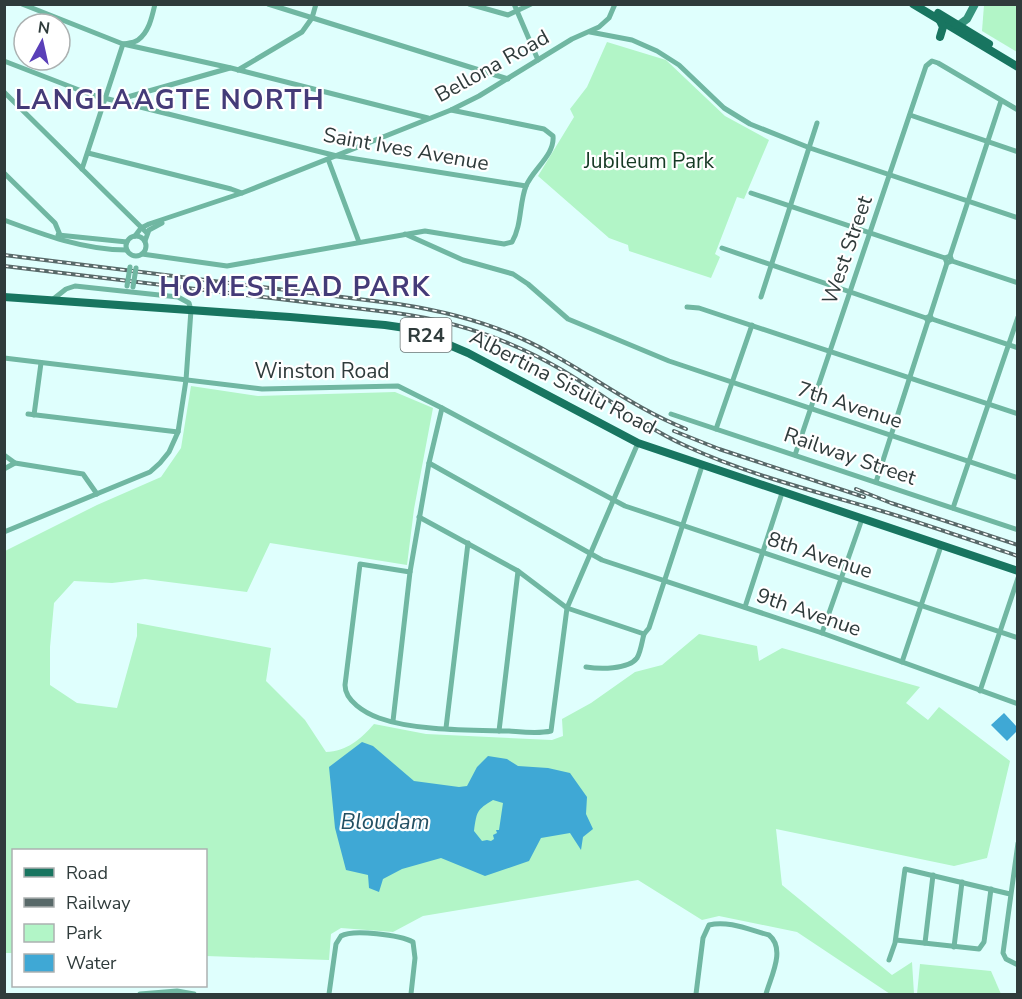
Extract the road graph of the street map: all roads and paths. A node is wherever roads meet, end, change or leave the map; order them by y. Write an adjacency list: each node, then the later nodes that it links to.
1 (22, 4): 19 (street)
2 (155, 4): 19 (street)
3 (268, 4): 12 (street)
4 (316, 4): 12 (street)
5 (469, 4): 11 (street)
6 (531, 4): 11 (street)
7 (615, 4): 13 (street, Bellona Road)
8 (913, 4): 14 (main road)
9 (923, 4): 15 (main road)
10 (975, 4): 15 (main road)
11 (515, 8): 20 (street)
12 (312, 18): 25 (street); 26 (street)
13 (607, 20): 16 (street, Bellona Road); 17 (street)
14 (940, 21): 15 (main road); 18 (main road)
15 (957, 27): 22 (main road); 24 (main road)
16 (589, 32): 17 (street); 20 (street, Bellona Road)
17 (610, 35): 37 (street)
18 (940, 37)
19 (123, 44): 23 (street); 28 (street)
20 (538, 60): 26 (street, Bellona Road)
21 (4, 61): 28 (street, Saint Ives Avenue)
22 (1017, 61)
23 (231, 68): 25 (street); 29 (street)
24 (1017, 68)
25 (238, 70): 34 (street)
26 (508, 79): 31 (street, Bellona Road)
27 (4, 92): 42 (street)
28 (105, 98): 29 (street, Saint Ives Avenue); 39 (street)
29 (115, 100): 40 (street, Saint Ives Avenue)
30 (1001, 101): 32 (street); 33 (street, West Street); 36 (street)
31 (451, 110): 34 (street, Bellona Road); 45 (street)
32 (1017, 110)
33 (910, 115): 36 (street); 44 (street, West Street)
34 (429, 118): 40 (street, Bellona Road)
35 (818, 123): 37 (street)
36 (988, 142): 38 (street); 48 (street)
37 (810, 148): 44 (street); 49 (street)
38 (1017, 152)
39 (88, 153): 42 (street); 46 (street)
40 (337, 156): 41 (street, Bellona Road); 45 (street, Saint Ives Avenue)
41 (328, 159): 46 (street, Bellona Road); 61 (street)
42 (82, 169): 53 (street)
43 (4, 173): 58 (street)
44 (890, 175): 48 (street); 55 (street, West Street)
45 (526, 186): 56 (street)
46 (242, 193): 50 (street, Bellona Road)
47 (751, 193): 49 (street)
48 (967, 201): 51 (street); 67 (street)
49 (791, 206): 55 (street); 68 (street)
50 (171, 218): 53 (street, Bellona Road); 54 (street, Bellona Road)
51 (1017, 218)
52 (4, 220): 57 (street)
53 (141, 228): 54 (street); 59 (street)
54 (147, 233): 62 (street)
55 (870, 233): 67 (street); 72 (street, West Street)
56 (405, 234): 61 (street); 88 (street, 7th Avenue)
57 (50, 235): 58 (street); 64 (street)
58 (60, 235): 60 (street)
59 (135, 236): 60 (street); 62 (street)
60 (127, 242): 64 (street)
61 (358, 242): 66 (street)
62 (145, 245): 65 (street); 66 (street)
63 (722, 248): 68 (street)
64 (128, 252): 65 (street); 69 (street)
65 (141, 255): 66 (street); 69 (street)
66 (162, 256)
67 (949, 259): 70 (street); 79 (street)
68 (772, 265): 72 (street); 74 (street)
69 (133, 267): 71 (street, bridge)
70 (1017, 283)
71 (129, 290): 75 (street); 77 (street)
72 (850, 292): 79 (street); 83 (street, West Street)
73 (4, 297): 75 (main road, Albertina Sisulu Road / R24)
74 (761, 297)
75 (52, 300): 77 (main road, Albertina Sisulu Road / R24)
76 (687, 307): 80 (street)
77 (191, 310): 87 (street); 97 (main road, Albertina Sisulu Road / R24)
78 (1017, 317): 81 (street)
79 (929, 318): 81 (street); 86 (street)
80 (752, 325): 83 (street); 88 (street)
81 (1008, 345): 82 (street); 89 (street)
82 (1017, 348)
83 (830, 351): 86 (street); 91 (street, West Street)
84 (4, 358): 85 (street, Winston Road)
85 (41, 363): 87 (street, Winston Road); 95 (street)
86 (909, 377): 89 (street); 96 (street)
87 (186, 380): 90 (street, Winston Road); 95 (street)
88 (731, 383): 91 (street, 7th Avenue); 94 (street)
89 (988, 404): 93 (street); 100 (street)
90 (442, 408): 102 (street); 109 (street, Winston Road)
91 (811, 410): 96 (street, 7th Avenue); 99 (street, West Street)
92 (671, 414): 94 (street, Railway Street)
93 (1017, 414)
94 (716, 429): 99 (street, Railway Street)
95 (178, 432): 108 (street)
96 (891, 436): 100 (street, 7th Avenue); 106 (street)
97 (638, 443): 103 (main road, Albertina Sisulu Road / R24); 109 (street)
98 (4, 455): 101 (street)
99 (795, 455): 106 (street, Railway Street)
100 (969, 462): 105 (street, 7th Avenue); 110 (street)
101 (15, 463): 104 (street); 108 (street)
102 (429, 463): 111 (street); 118 (street, 9th Avenue)
103 (702, 466): 107 (main road, Albertina Sisulu Road / R24); 113 (street)
104 (4, 469)
105 (1017, 478)
106 (876, 482): 110 (street, Railway Street)
107 (782, 493): 112 (main road, Albertina Sisulu Road / R24); 119 (street)
108 (98, 494): 115 (street)
109 (613, 501): 113 (street, 8th Avenue); 118 (street)
110 (953, 508): 114 (street, Railway Street)
111 (419, 517): 116 (street); 120 (street)
112 (862, 519): 117 (main road, Albertina Sisulu Road / R24); 124 (street)
113 (683, 526): 119 (street, 8th Avenue); 125 (street)
114 (1017, 530)
115 (4, 532)
116 (468, 543): 121 (street); 138 (street)
117 (940, 546): 122 (main road, Albertina Sisulu Road / R24); 126 (street)
118 (590, 553): 125 (street, 9th Avenue); 128 (street)
119 (762, 553): 124 (street, 8th Avenue); 127 (street)
120 (410, 572): 137 (street); 137 (street)
121 (518, 572): 128 (street); 139 (street)
122 (1017, 572)
123 (1017, 578): 129 (street)
124 (842, 579): 126 (street, 8th Avenue); 130 (street)
125 (665, 581): 127 (street, 9th Avenue); 131 (street)
126 (921, 606): 129 (street, 8th Avenue); 133 (street)
127 (745, 607): 130 (street, 9th Avenue)
128 (567, 608): 131 (street); 139 (street)
129 (1000, 632): 132 (street, 8th Avenue); 135 (street)
130 (822, 633): 133 (street, 9th Avenue)
131 (645, 634): 134 (street)
132 (1017, 638)
133 (902, 662): 135 (street, 9th Avenue)
134 (586, 667)
135 (980, 691): 136 (street, 9th Avenue)
136 (1017, 704)
137 (393, 721): 138 (street)
138 (446, 728): 139 (street)
139 (499, 731)
140 (1017, 843): 144 (street)
141 (933, 875): 142 (street); 146 (street); 147 (street)
142 (962, 882): 143 (street); 148 (street)
143 (991, 889): 144 (street); 148 (street)
144 (1010, 896): 145 (street); 150 (street)
145 (1017, 900)
146 (896, 940): 147 (street); 149 (street)
147 (925, 943): 148 (street)
148 (954, 946)
149 (889, 960)
150 (1017, 965)
151 (140, 994): 152 (street)
152 (194, 994)
153 (329, 994): 154 (street)
154 (411, 994)
155 (696, 994): 156 (street)
156 (766, 994)

